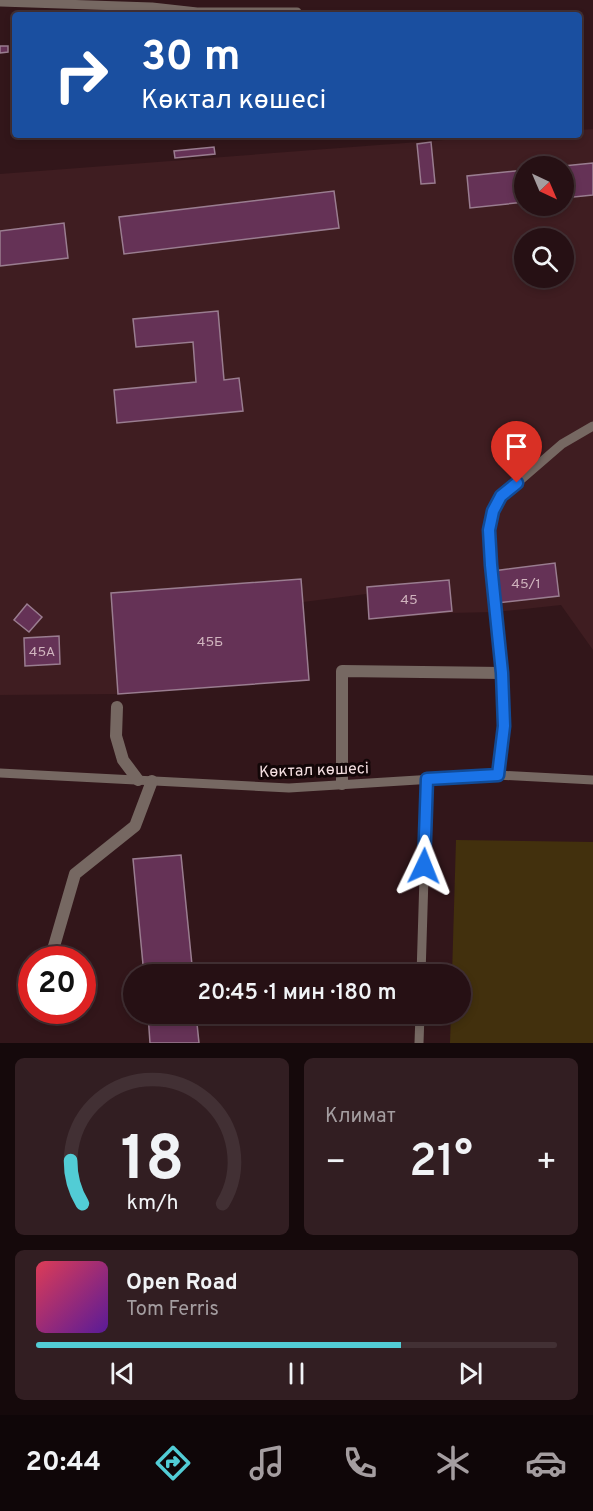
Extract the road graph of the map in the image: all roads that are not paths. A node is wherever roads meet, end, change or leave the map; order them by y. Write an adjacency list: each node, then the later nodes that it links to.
1 (0, 2): 2 (lane)
2 (297, 12)
3 (593, 426): 4 (lane)
4 (502, 673): 7 (lane); 12 (street)
5 (117, 707): 9 (street)
6 (0, 773): 9 (lane, Көктал көшесі)
7 (498, 775): 8 (lane, Көктал көшесі); 10 (lane, Көктал көшесі)
8 (427, 779): 12 (lane, Көктал көшесі); 14 (lane)
9 (138, 780): 11 (lane, Көктал көшесі)
10 (593, 780)
11 (152, 781): 12 (lane, Көктал көшесі); 13 (street)
12 (342, 784)
13 (54, 946)
14 (421, 964)
15 (420, 1024): 16 (lane)
16 (419, 1043)

